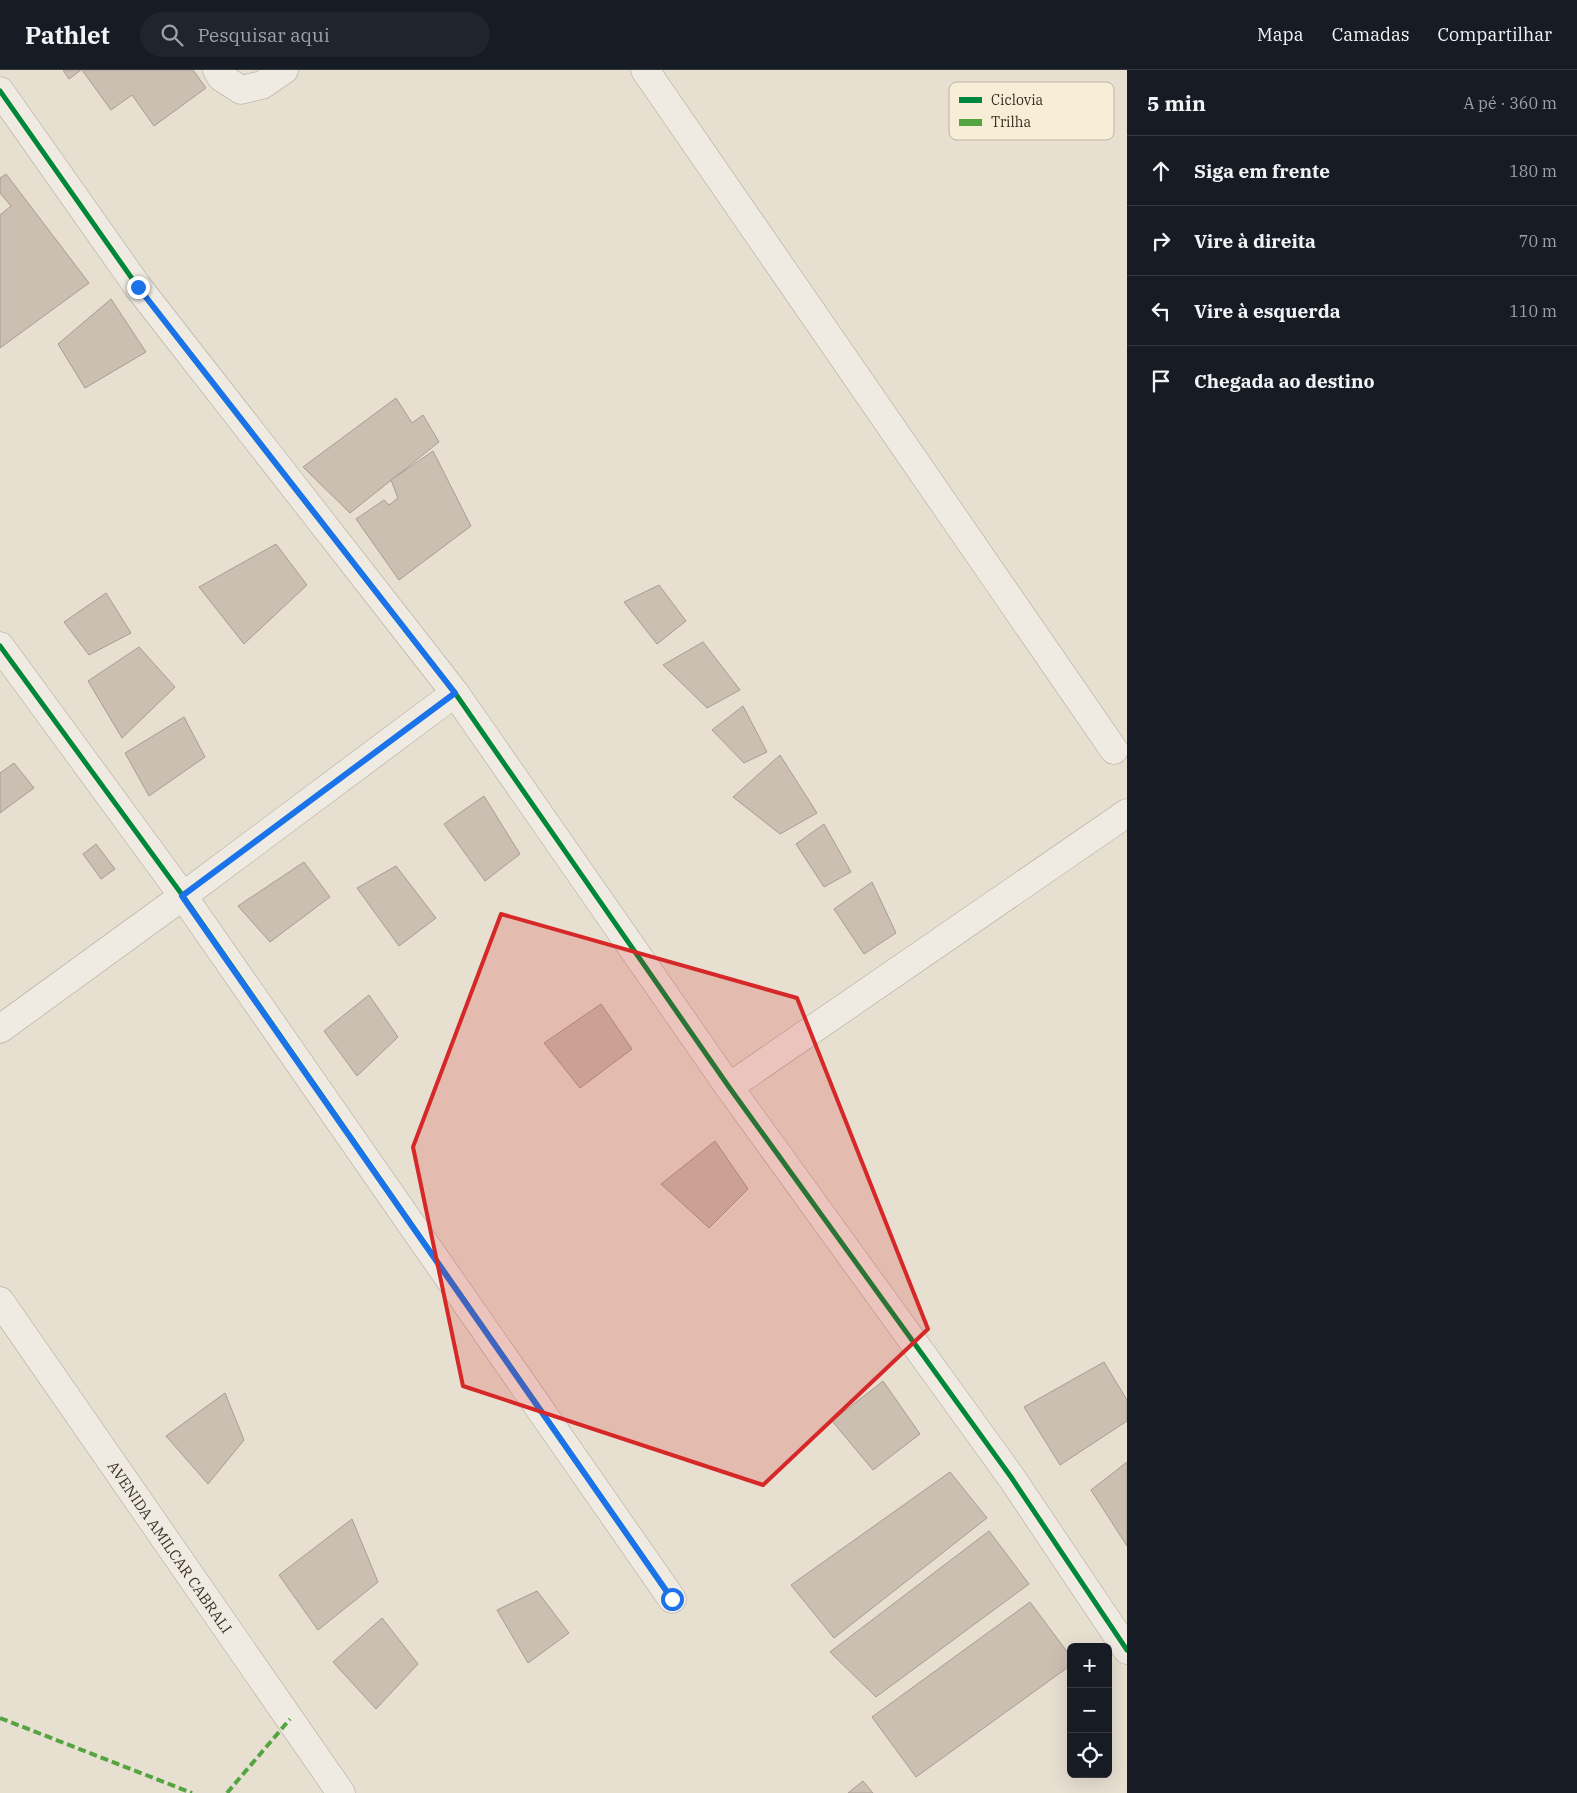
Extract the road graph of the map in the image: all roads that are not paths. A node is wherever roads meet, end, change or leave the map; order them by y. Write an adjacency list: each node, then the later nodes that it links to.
1 (217, 70): 2 (street)
2 (284, 70)
3 (645, 70): 7 (street)
4 (0, 90): 6 (street)
5 (0, 646): 9 (street)
6 (455, 693): 9 (street); 11 (street)
7 (1114, 750)
8 (1127, 813): 11 (street)
9 (182, 896): 10 (street); 13 (street)
10 (0, 1029)
11 (729, 1087): 14 (street)
12 (0, 1301): 15 (street, AVENIDA AMILCAR CABRALI)
13 (672, 1599)
14 (1127, 1650)
15 (341, 1793)

